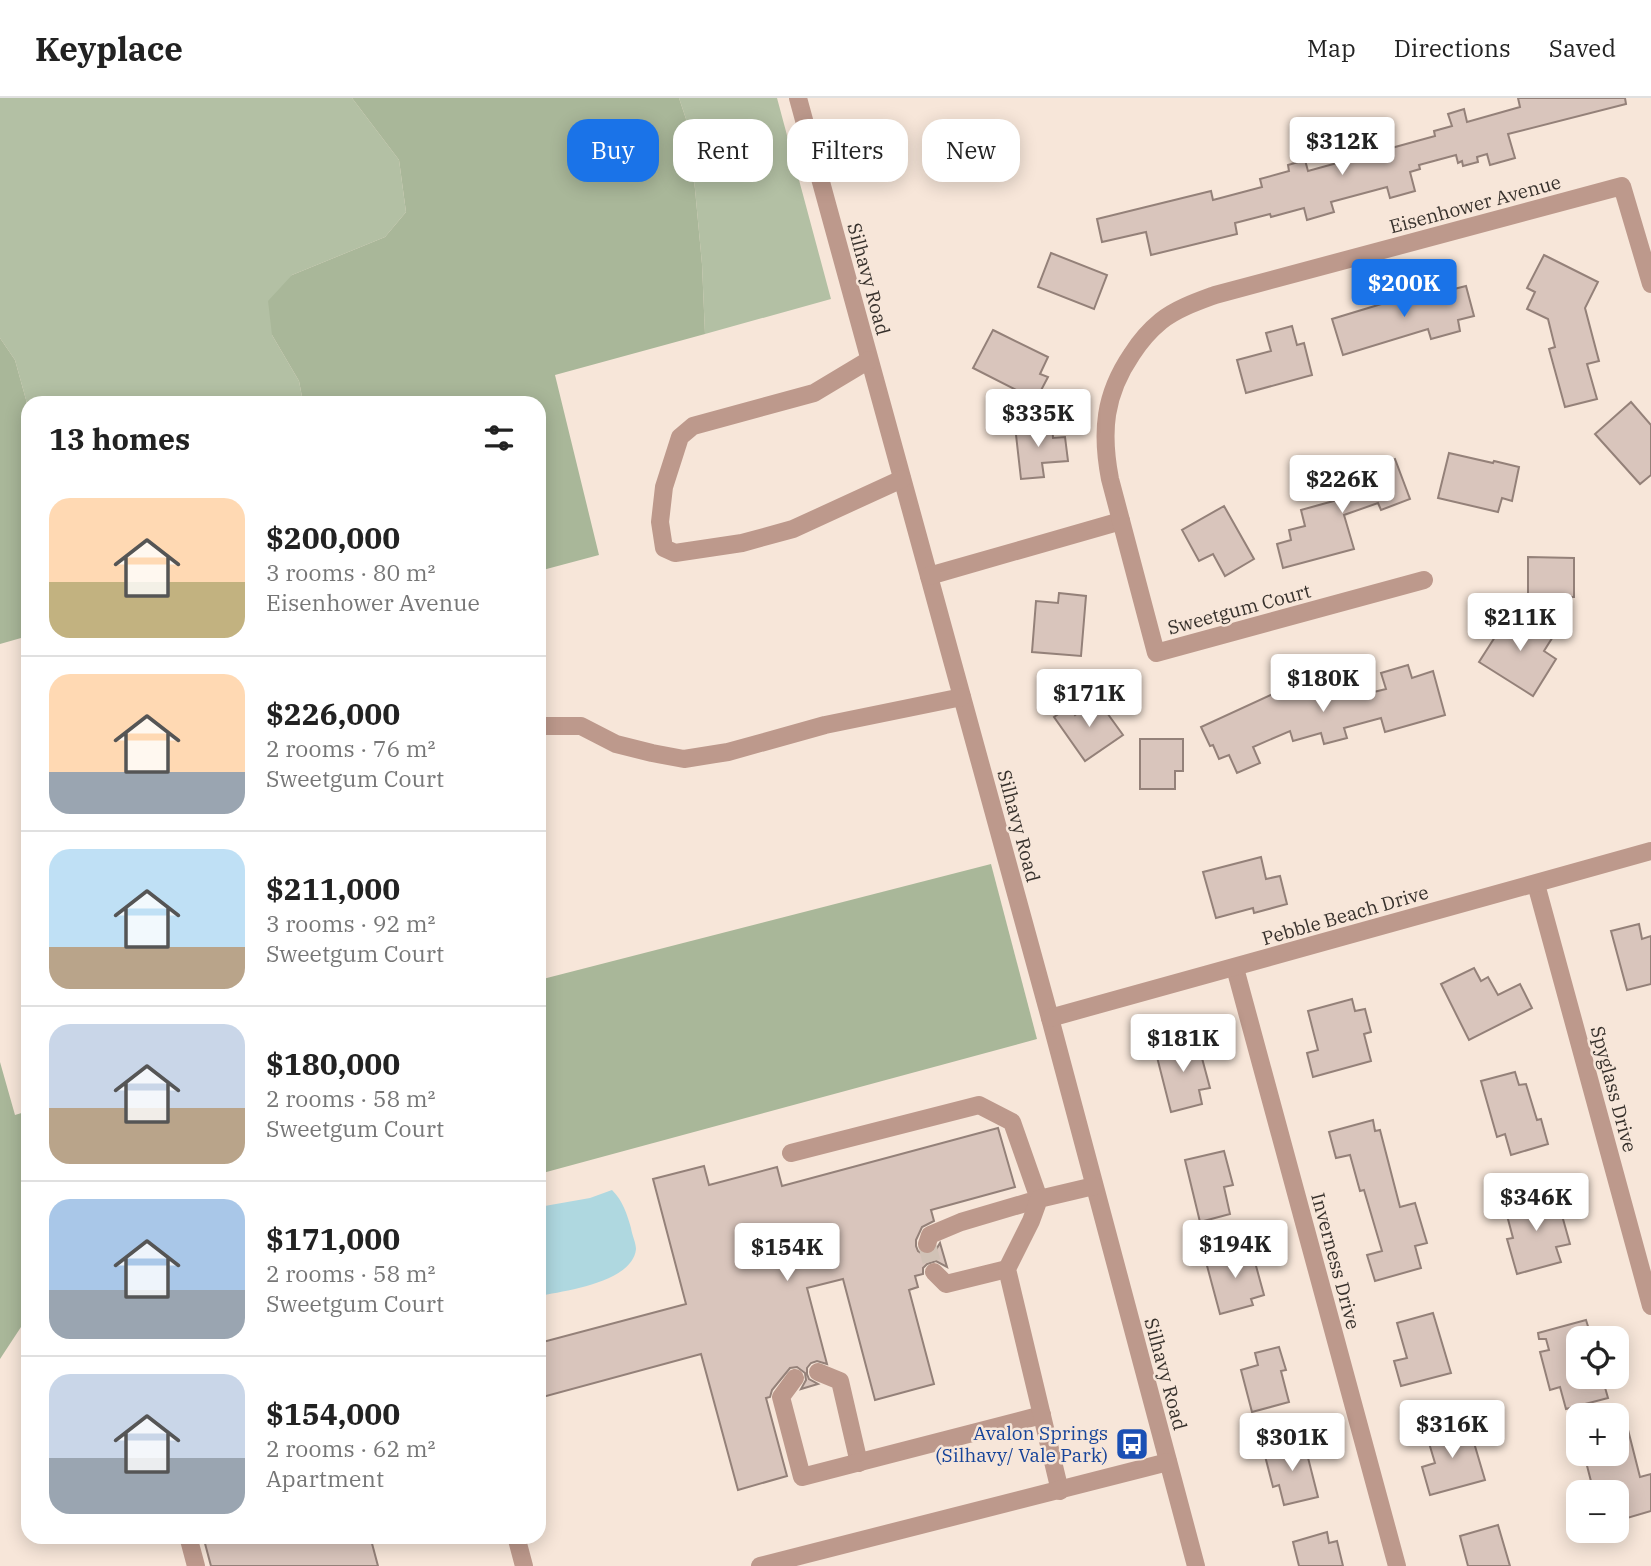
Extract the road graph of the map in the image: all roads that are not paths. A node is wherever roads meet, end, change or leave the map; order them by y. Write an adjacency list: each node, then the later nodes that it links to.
1 (798, 98): 3 (street, Silhavy Road)
2 (1651, 284): 5 (street, Eisenhower Avenue)
3 (869, 360): 4 (street, Silhavy Road); 4 (street)
4 (902, 479): 6 (street, Silhavy Road)
5 (1121, 522): 6 (street); 7 (street, Sweetgum Court)
6 (929, 576): 8 (street, Silhavy Road)
7 (1424, 580)
8 (962, 697): 9 (street); 13 (street, Silhavy Road)
9 (546, 726)
10 (1651, 851): 11 (street, Pebble Beach Drive)
11 (1536, 884): 12 (street, Pebble Beach Drive); 20 (street, Spyglass Drive)
12 (1235, 968): 13 (street, Pebble Beach Drive); 33 (street, Inverness Drive)
13 (1050, 1018): 15 (street, Silhavy Road)
14 (791, 1153): 16 (street)
15 (1094, 1186): 16 (street); 24 (street, Silhavy Road)
16 (1039, 1199): 17 (street); 18 (street)
17 (927, 1244)
18 (1006, 1269): 19 (street); 23 (street)
19 (934, 1272)
20 (1651, 1306)
21 (818, 1373): 25 (street)
22 (795, 1378): 25 (street)
23 (1042, 1415): 25 (street); 26 (street)
24 (1168, 1462): 26 (street); 32 (street, Silhavy Road)
25 (859, 1463)
26 (1060, 1491): 31 (street)
27 (190, 1544): 29 (street)
28 (518, 1544): 30 (street)
29 (196, 1566)
30 (524, 1566)
31 (760, 1566)
32 (1196, 1566)
33 (1397, 1566)

